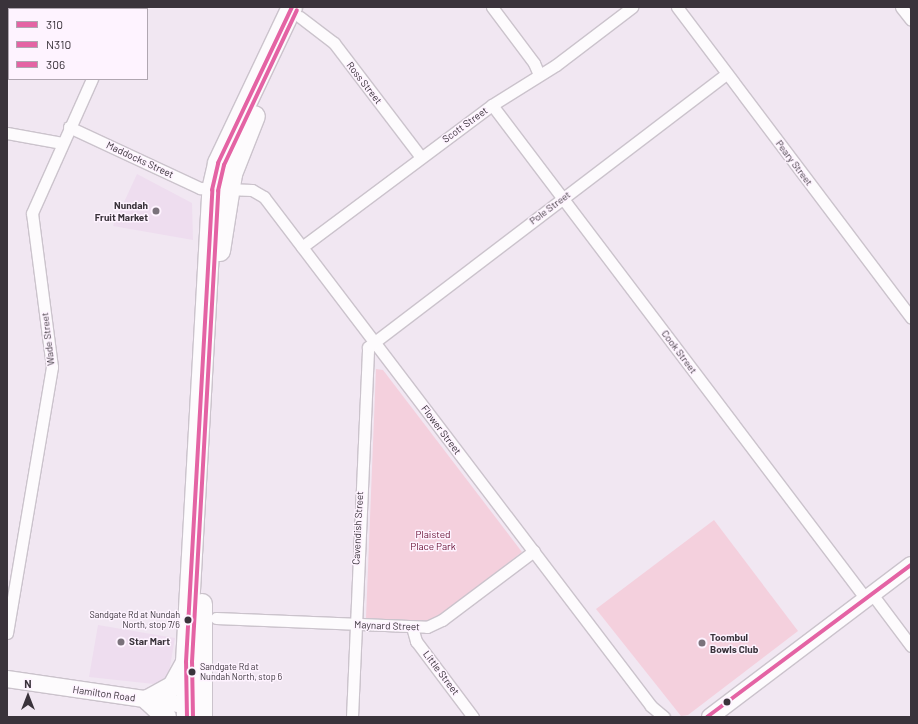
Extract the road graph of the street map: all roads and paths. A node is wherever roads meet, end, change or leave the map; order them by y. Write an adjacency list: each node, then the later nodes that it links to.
1 (122, 7): 6 (street)
2 (492, 7): 10 (street)
3 (632, 7): 10 (street, Scott Street)
4 (677, 7): 9 (street, Peary Street)
5 (901, 7): 8 (street)
6 (126, 8)
7 (299, 10): 16 (street, Ross Street); 17 (highway)
8 (911, 20)
9 (726, 74): 18 (street, Pole Street); 20 (street, Peary Street)
10 (539, 75): 12 (street, Scott Street)
11 (92, 80): 13 (street, Wade Street)
12 (492, 105): 16 (street, Scott Street); 18 (street, Cook Street)
13 (69, 127): 15 (street, Wade Street); 17 (street, Maddocks Street)
14 (7, 133): 15 (street)
15 (62, 143): 28 (street, Wade Street)
16 (421, 157): 19 (street, Scott Street)
17 (220, 190): 19 (street, Flower Street); 30 (highway); 33 (highway)
18 (562, 199): 21 (street, Pole Street); 24 (street, Cook Street)
19 (302, 247): 21 (street, Flower Street)
20 (911, 318)
21 (374, 342): 22 (street, Flower Street); 26 (street, Cavendish Street)
22 (534, 551): 27 (street, Maynard Street); 34 (street, Flower Street)
23 (911, 565): 24 (street)
24 (869, 596): 29 (street, Cook Street); 39 (street)
25 (216, 618): 26 (street, Maynard Street)
26 (353, 625): 27 (street, Maynard Street); 36 (street, Cavendish Street)
27 (412, 627): 37 (street, Little Street)
28 (7, 633)
29 (911, 646)
30 (186, 662): 32 (highway); 33 (highway)
31 (7, 678): 32 (street, Hamilton Road)
32 (148, 700): 33 (street, Hamilton Road); 35 (highway)
33 (195, 712)
34 (653, 712): 38 (street, Flower Street)
35 (166, 717)
36 (352, 717)
37 (473, 717)
38 (664, 717)
39 (709, 717)

